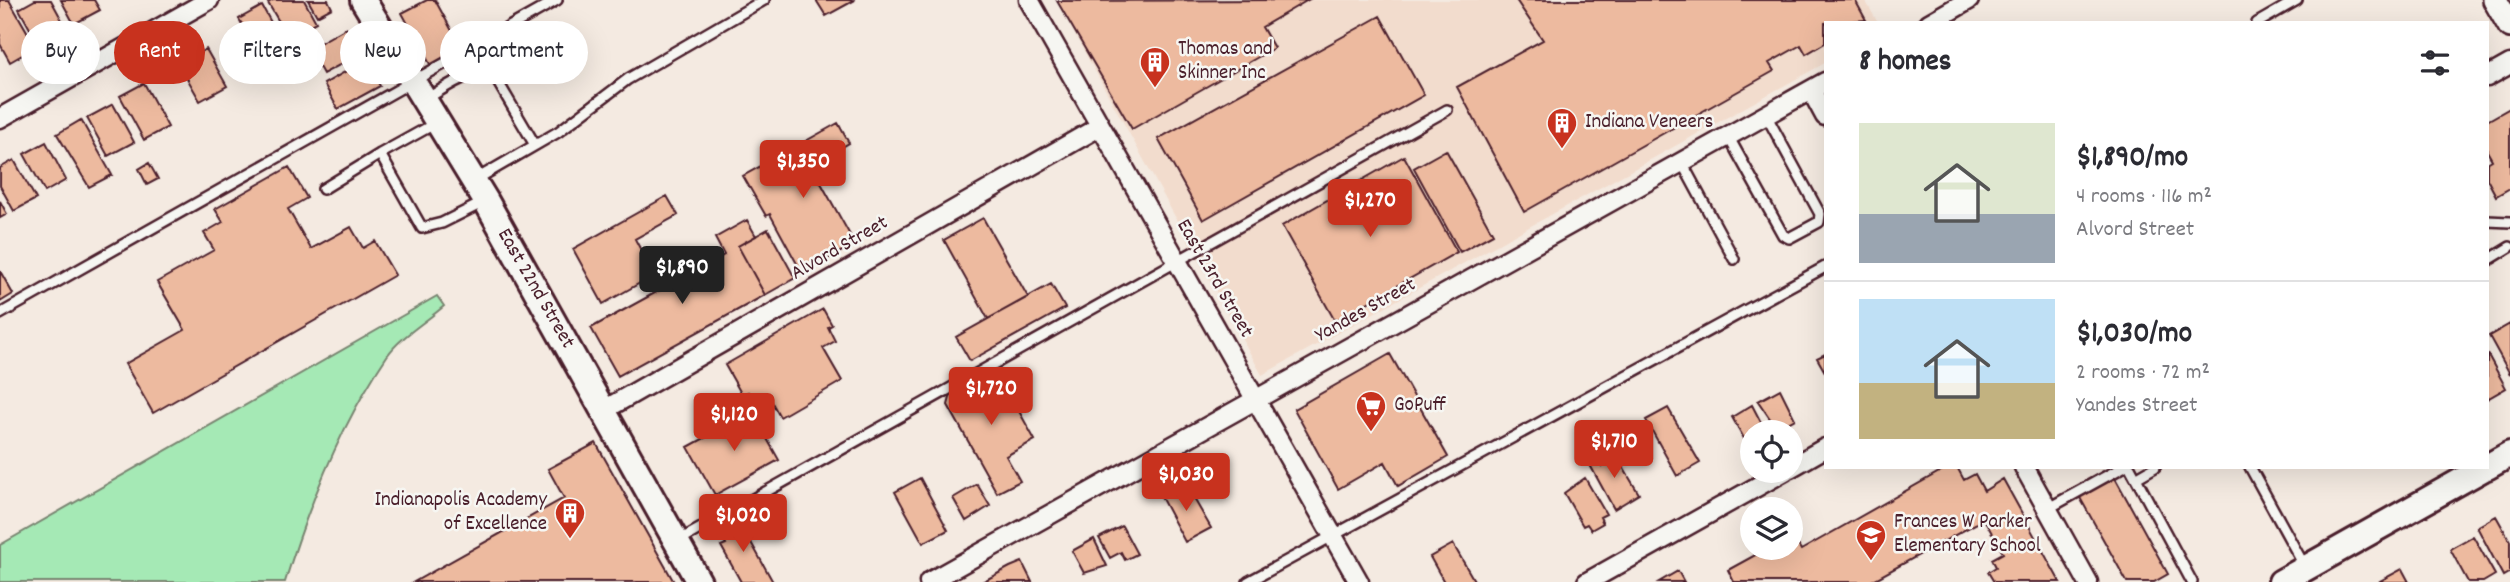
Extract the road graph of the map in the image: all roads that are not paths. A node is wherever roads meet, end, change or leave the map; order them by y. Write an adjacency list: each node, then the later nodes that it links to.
1 (209, 0): 19 (street)
2 (363, 0): 15 (main road, East 22nd Street)
3 (557, 0): 15 (lane)
4 (764, 0): 23 (lane)
5 (1029, 0): 21 (street, East 23rd Street)
6 (1969, 0): 9 (street)
7 (2297, 0): 10 (lane)
8 (2495, 0): 11 (street)
9 (1932, 21)
10 (2260, 21)
11 (2510, 26)
12 (2510, 64): 13 (street)
13 (2489, 76)
14 (1818, 86): 17 (street); 18 (street, Yandes Street)
15 (417, 91): 20 (main road, East 22nd Street); 23 (lane); 35 (lane)
16 (1447, 110): 32 (lane)
17 (1824, 112)
18 (1766, 115): 22 (street, Yandes Street); 22 (lane)
19 (0, 118)
20 (436, 122): 24 (lane); 27 (main road, East 22nd Street)
21 (1099, 127): 32 (street, East 23rd Street); 37 (street, Alvord Street)
22 (1728, 136): 25 (street, Yandes Street)
23 (535, 145): 27 (lane)
24 (380, 154): 26 (lane); 27 (lane)
25 (1681, 162): 31 (lane); 36 (street, Yandes Street)
26 (323, 189)
27 (480, 191): 37 (main road, East 22nd Street)
28 (2489, 221): 29 (lane)
29 (2510, 222)
30 (2510, 247): 33 (lane)
31 (1734, 259)
32 (1176, 260): 36 (street, East 23rd Street); 52 (lane)
33 (2489, 260)
34 (1824, 268): 51 (lane)
35 (0, 314)
36 (1256, 398): 51 (street, East 23rd Street); 55 (street, Yandes Street)
37 (604, 410): 52 (main road, East 22nd Street)
38 (1824, 449): 40 (street)
39 (2510, 454): 41 (main road)
40 (1803, 461)
41 (2489, 465)
42 (2025, 469): 50 (street)
43 (2119, 469): 50 (lane)
44 (2131, 469): 48 (lane)
45 (2152, 469): 48 (lane)
46 (2251, 469): 53 (lane)
47 (2482, 469): 53 (main road)
48 (2136, 478): 60 (lane)
49 (1764, 483): 58 (street)
50 (2047, 509): 59 (street)
51 (1332, 534): 56 (lane); 57 (street, East 23rd Street)
52 (677, 542): 54 (main road, East 22nd Street)
53 (2305, 569): 61 (main road)
54 (699, 582)
55 (929, 582)
56 (1248, 582)
57 (1359, 582)
58 (1587, 582)
59 (2088, 582)
60 (2192, 582)
61 (2281, 582)

